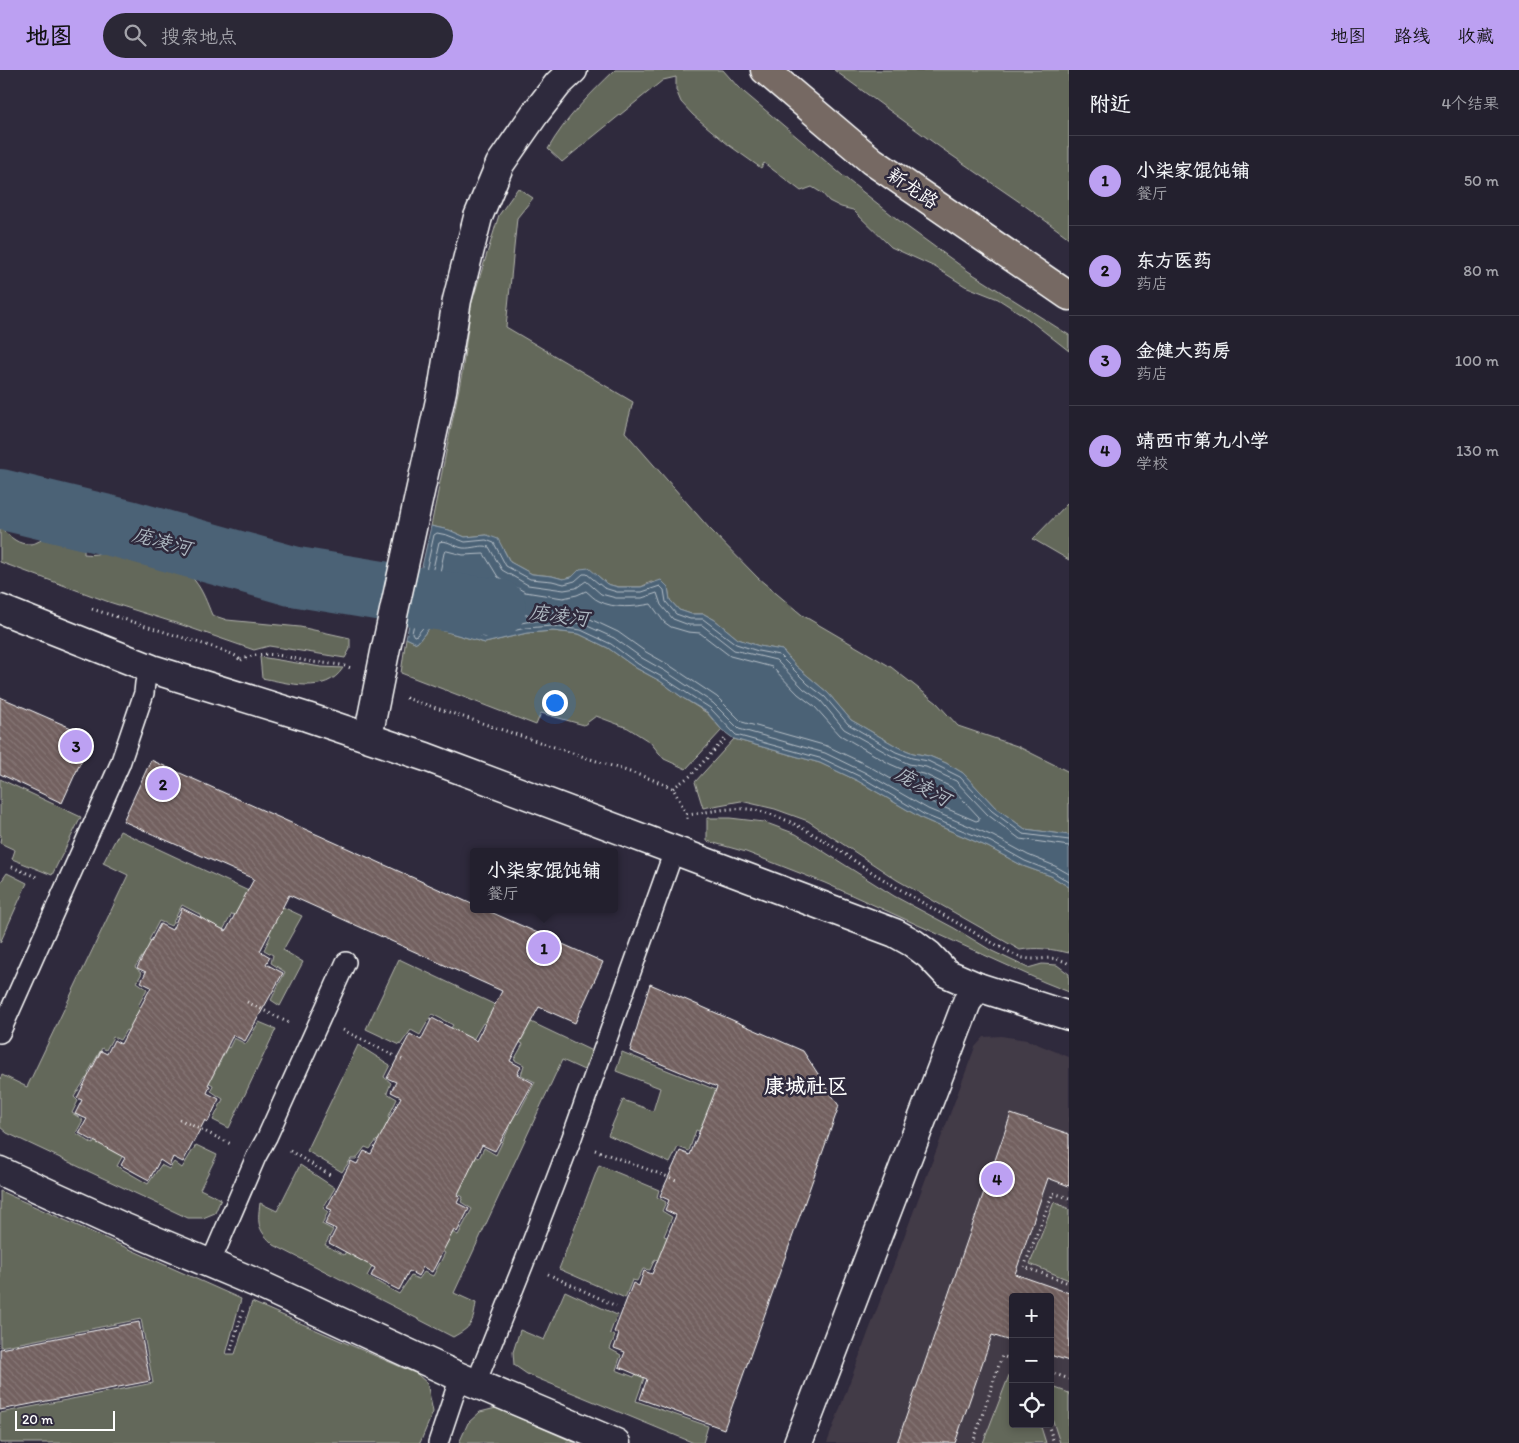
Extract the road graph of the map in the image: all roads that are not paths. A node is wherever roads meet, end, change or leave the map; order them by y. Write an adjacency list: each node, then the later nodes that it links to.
1 (573, 70): 8 (street)
2 (765, 70): 5 (main road, 新龙路)
3 (786, 70): 4 (main road, 新龙路)
4 (1069, 277)
5 (1069, 296)
6 (0, 609): 8 (street)
7 (145, 683): 13 (lane)
8 (368, 737): 9 (street)
9 (674, 851): 11 (street); 16 (lane)
10 (346, 962): 15 (lane)
11 (978, 987): 12 (street); 19 (street)
12 (1069, 1016)
13 (0, 1033)
14 (0, 1171): 15 (street)
15 (210, 1264): 16 (street)
16 (468, 1380): 17 (lane); 18 (street)
17 (438, 1443)
18 (616, 1443)
19 (798, 1443)

